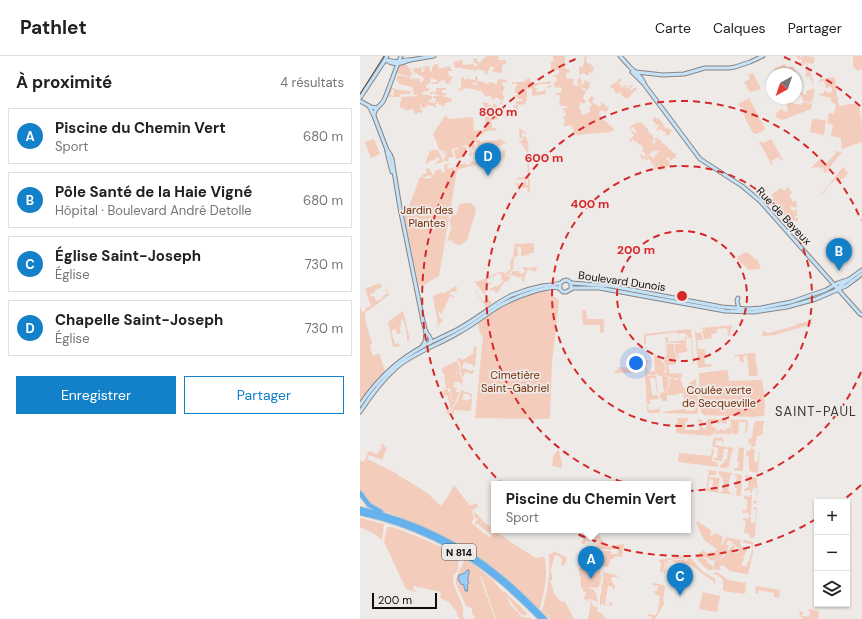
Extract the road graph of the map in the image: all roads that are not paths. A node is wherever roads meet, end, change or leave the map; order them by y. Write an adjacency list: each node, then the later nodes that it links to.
1 (401, 56): 6 (main road); 8 (main road)
2 (434, 56): 7 (main road)
3 (620, 56): 9 (main road, Rue de Bayeux)
4 (763, 56): 9 (main road)
5 (386, 58): 8 (main road); 11 (main road)
6 (404, 60): 7 (main road); 8 (main road)
7 (410, 60): 8 (main road)
8 (398, 62): 15 (main road)
9 (634, 72): 10 (main road, Rue de Bayeux); 10 (main road, Rue de Bayeux)
10 (644, 83): 24 (main road, Rue de Bayeux)
11 (363, 94): 12 (main road); 14 (main road)
12 (360, 98)
13 (360, 101): 14 (main road)
14 (368, 105): 15 (main road); 16 (main road)
15 (377, 108): 16 (main road)
16 (374, 116): 31 (main road)
17 (862, 270): 24 (main road)
18 (862, 274): 21 (main road)
19 (560, 283): 20 (main road); 22 (main road); 32 (main road)
20 (571, 283): 23 (main road); 28 (main road, Boulevard Dunois)
21 (846, 286): 24 (main road); 26 (main road)
22 (560, 288): 23 (main road); 33 (main road)
23 (571, 288): 29 (main road, Boulevard Dunois)
24 (837, 288): 25 (main road, Boulevard Dunois); 26 (main road, Rue de Bayeux); 28 (main road, Boulevard Dunois)
25 (829, 294): 26 (main road); 29 (main road, Boulevard Dunois)
26 (844, 296): 30 (main road, Rue de Bayeux)
27 (738, 298): 28 (main road)
28 (738, 308): 29 (main road)
29 (742, 312)
30 (861, 316)
31 (426, 333): 32 (main road); 34 (main road)
32 (429, 343): 33 (main road); 34 (main road)
33 (436, 344): 34 (main road)
34 (423, 348): 35 (main road); 36 (main road)
35 (360, 406)
36 (360, 412)
37 (360, 493): 40 (highway)
38 (360, 509): 40 (highway, N 814)
39 (360, 513): 41 (highway, N 814)
40 (388, 516): 42 (highway, N 814)
41 (540, 619)
42 (545, 619)

